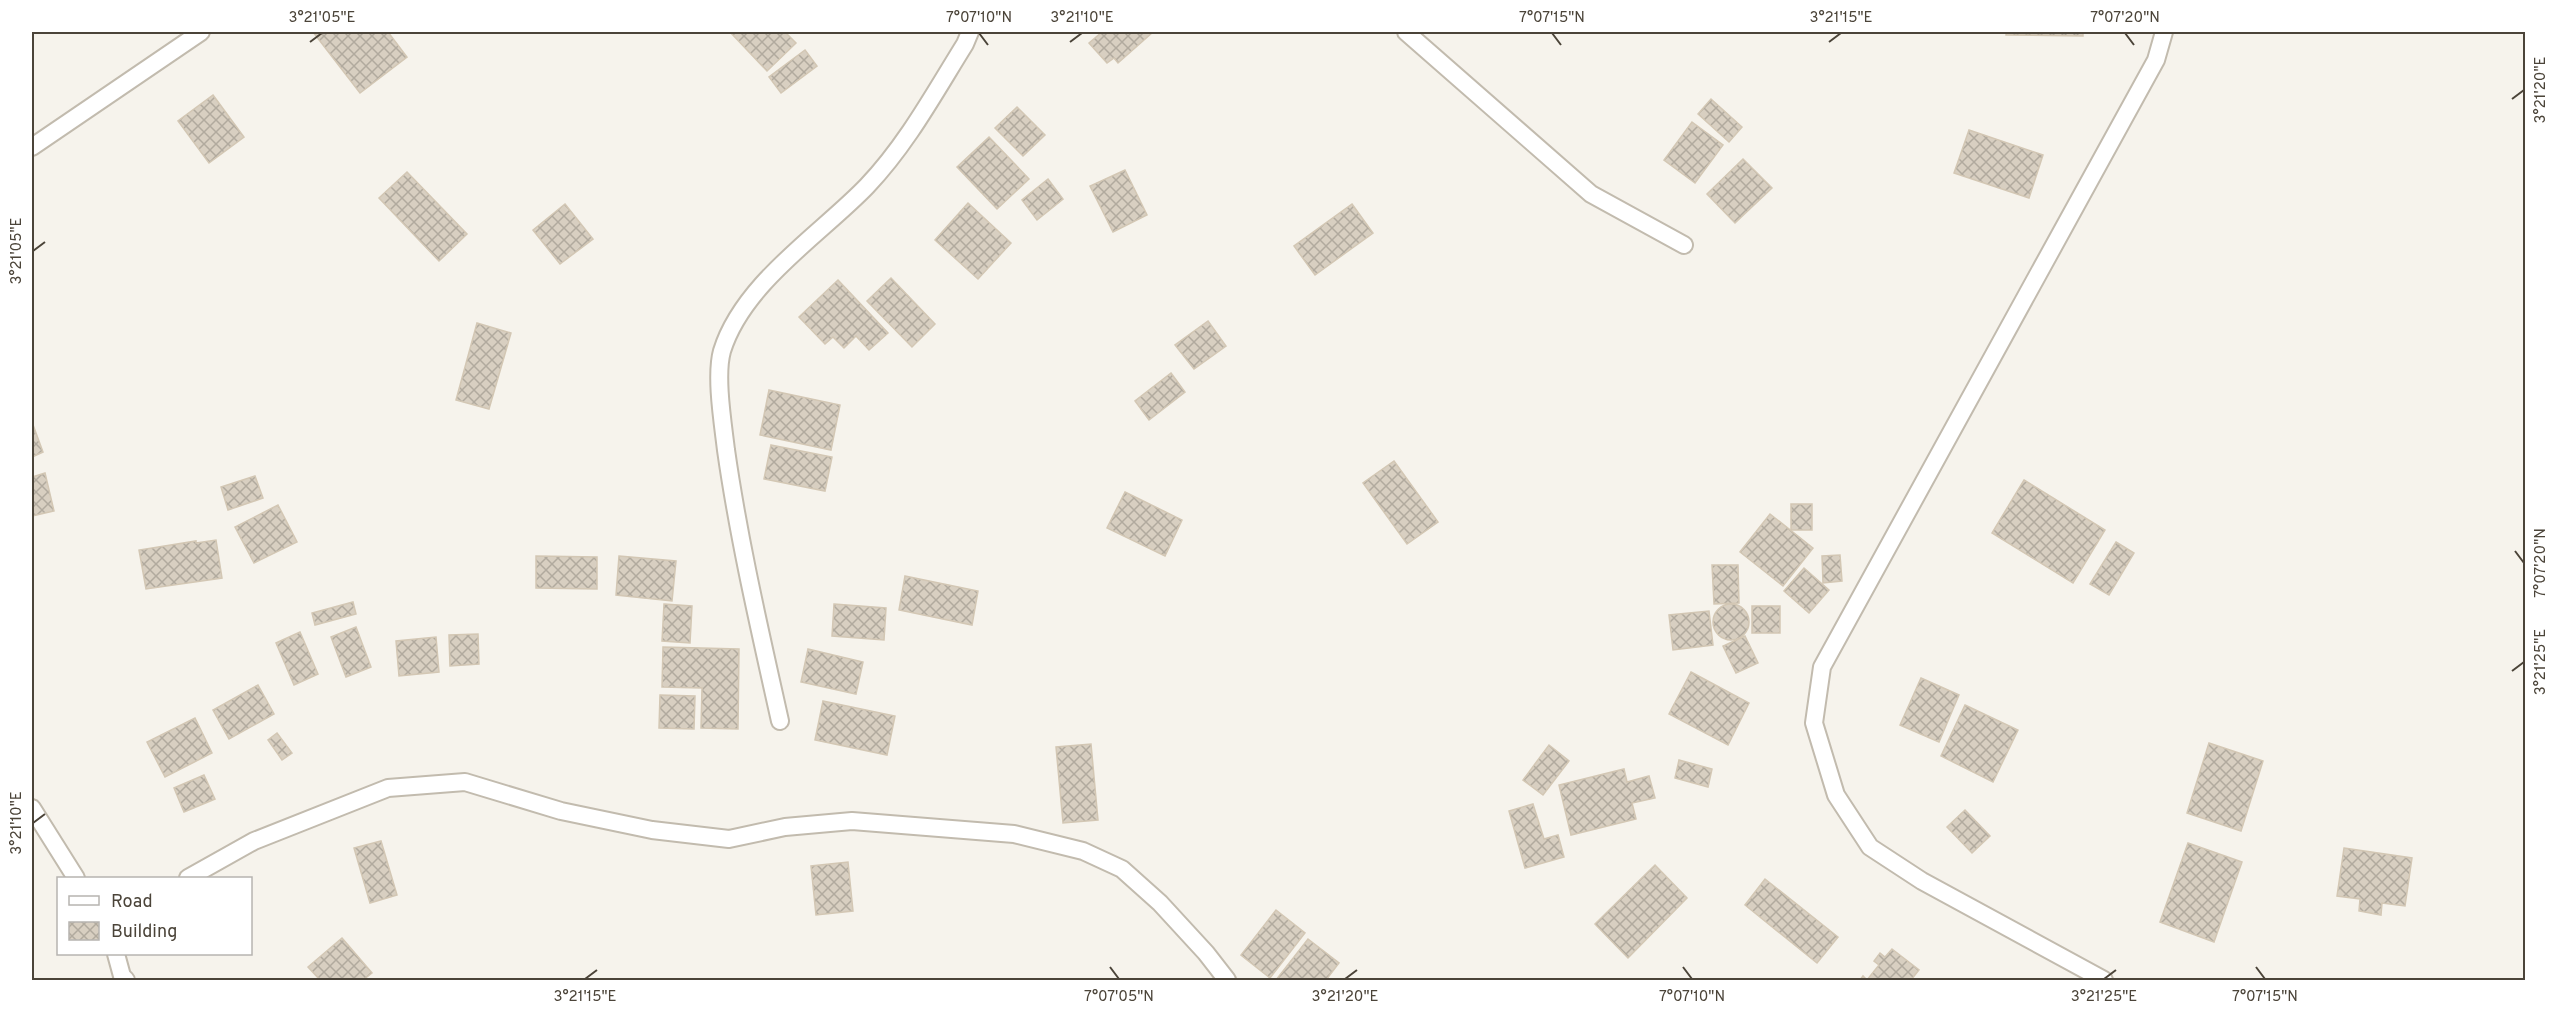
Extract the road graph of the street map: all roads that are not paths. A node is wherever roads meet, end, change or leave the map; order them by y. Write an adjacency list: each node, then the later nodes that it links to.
1 (201, 32): 5 (street)
2 (970, 32): 7 (street)
3 (1406, 32): 6 (street)
4 (2164, 32): 14 (street)
5 (32, 147)
6 (1684, 245)
7 (780, 722)
8 (32, 808): 9 (street)
9 (75, 877)
10 (191, 877): 13 (street)
11 (116, 955): 12 (street)
12 (126, 981)
13 (1227, 981)
14 (2104, 981)

